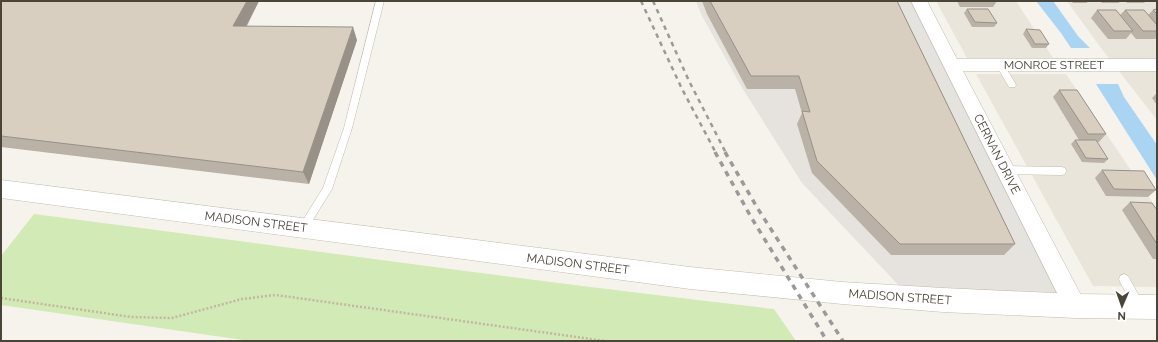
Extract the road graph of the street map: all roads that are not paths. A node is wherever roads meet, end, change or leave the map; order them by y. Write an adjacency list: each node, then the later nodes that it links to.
1 (380, 1): 10 (lane)
2 (919, 1): 3 (street, CERNAN DRIVE)
3 (952, 65): 4 (street, MONROE STREET); 7 (street, CERNAN DRIVE)
4 (1000, 65): 5 (street, MONROE STREET); 6 (lane)
5 (1157, 65)
6 (1012, 85)
7 (1005, 170): 8 (lane); 12 (street, CERNAN DRIVE)
8 (1062, 171)
9 (1, 189): 10 (street, MADISON STREET)
10 (303, 228): 12 (street, MADISON STREET)
11 (1124, 279): 13 (lane)
12 (1075, 306): 13 (street, MADISON STREET)
13 (1148, 307)

